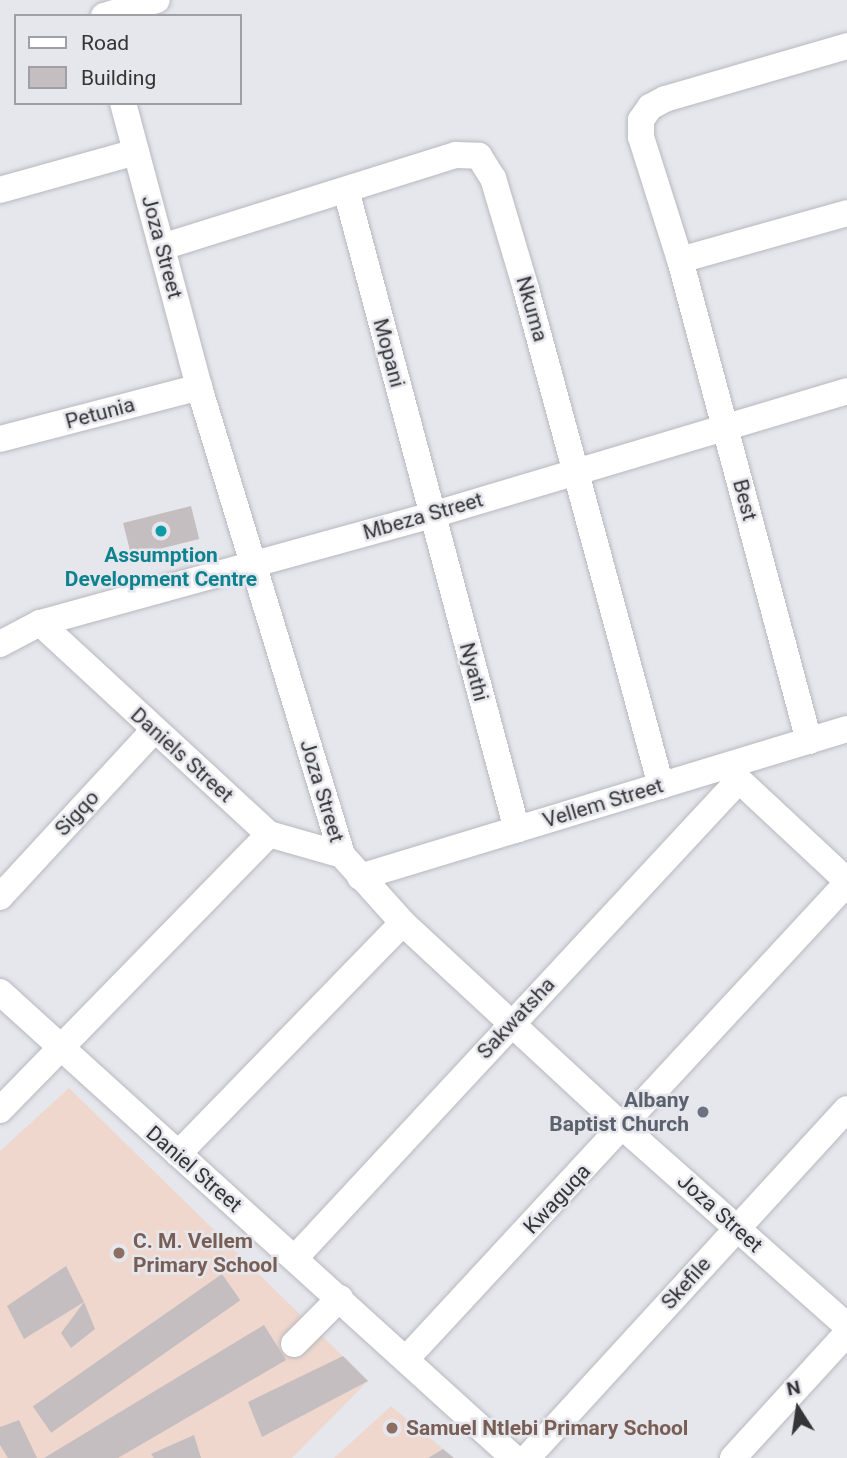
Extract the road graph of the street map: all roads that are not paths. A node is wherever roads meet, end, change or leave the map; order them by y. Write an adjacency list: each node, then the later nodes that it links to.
1 (157, 0): 2 (street)
2 (111, 14)
3 (847, 46): 10 (street, Best)
4 (124, 105): 5 (street, Joza Street)
5 (136, 152): 6 (street); 9 (street, Joza Street)
6 (0, 190)
7 (346, 190): 9 (street, Nkuma); 15 (street, Nkuma); 16 (street, Mopani)
8 (847, 213): 10 (street)
9 (162, 247): 11 (street, Joza Street)
10 (680, 260): 13 (street, Best)
11 (199, 387): 14 (street, Petunia); 17 (street, Joza Street)
12 (847, 391): 13 (street, Mbeza Street)
13 (725, 426): 15 (street, Mbeza Street); 22 (street, Best)
14 (0, 439)
15 (578, 471): 16 (street, Mbeza Street); 24 (street, Nkuma)
16 (432, 515): 17 (street, Mbeza Street); 25 (street, Nyathi)
17 (252, 564): 18 (street, Mbeza Street); 27 (street, Joza Street)
18 (40, 623): 19 (street, Mbeza Street); 21 (street, Daniels Street)
19 (0, 644)
20 (847, 729): 22 (street, Vellem Street)
21 (154, 730): 26 (street, Daniels Street); 30 (street, Sigqo)
22 (809, 741): 23 (street, Vellem Street)
23 (732, 773): 24 (street, Vellem Street); 29 (street); 33 (street, Sakwatsha)
24 (662, 786): 25 (street, Vellem Street)
25 (517, 830): 28 (street, Vellem Street)
26 (269, 834): 27 (street, Daniels Street); 34 (street)
27 (342, 855): 28 (street, Joza Street)
28 (360, 877): 31 (street, Joza Street)
29 (847, 882): 37 (street, Kwaguqa)
30 (0, 897)
31 (403, 923): 33 (street, Joza Street); 38 (street)
32 (0, 992): 34 (street, Daniel Street)
33 (511, 1023): 37 (street, Joza Street); 40 (street, Sakwatsha)
34 (56, 1047): 36 (street); 38 (street, Daniel Street)
35 (847, 1109): 39 (street, Skefile)
36 (0, 1110)
37 (624, 1128): 39 (street, Joza Street); 45 (street, Kwaguqa)
38 (178, 1154): 40 (street, Daniel Street)
39 (736, 1227): 42 (street, Joza Street); 47 (street, Skefile)
40 (295, 1258): 41 (street, Daniel Street)
41 (340, 1298): 44 (street); 45 (street, Daniel Street)
42 (847, 1326)
43 (847, 1333): 48 (street)
44 (295, 1344)
45 (407, 1359): 46 (street, Daniel Street)
46 (513, 1458)
47 (527, 1458)
48 (733, 1458)

